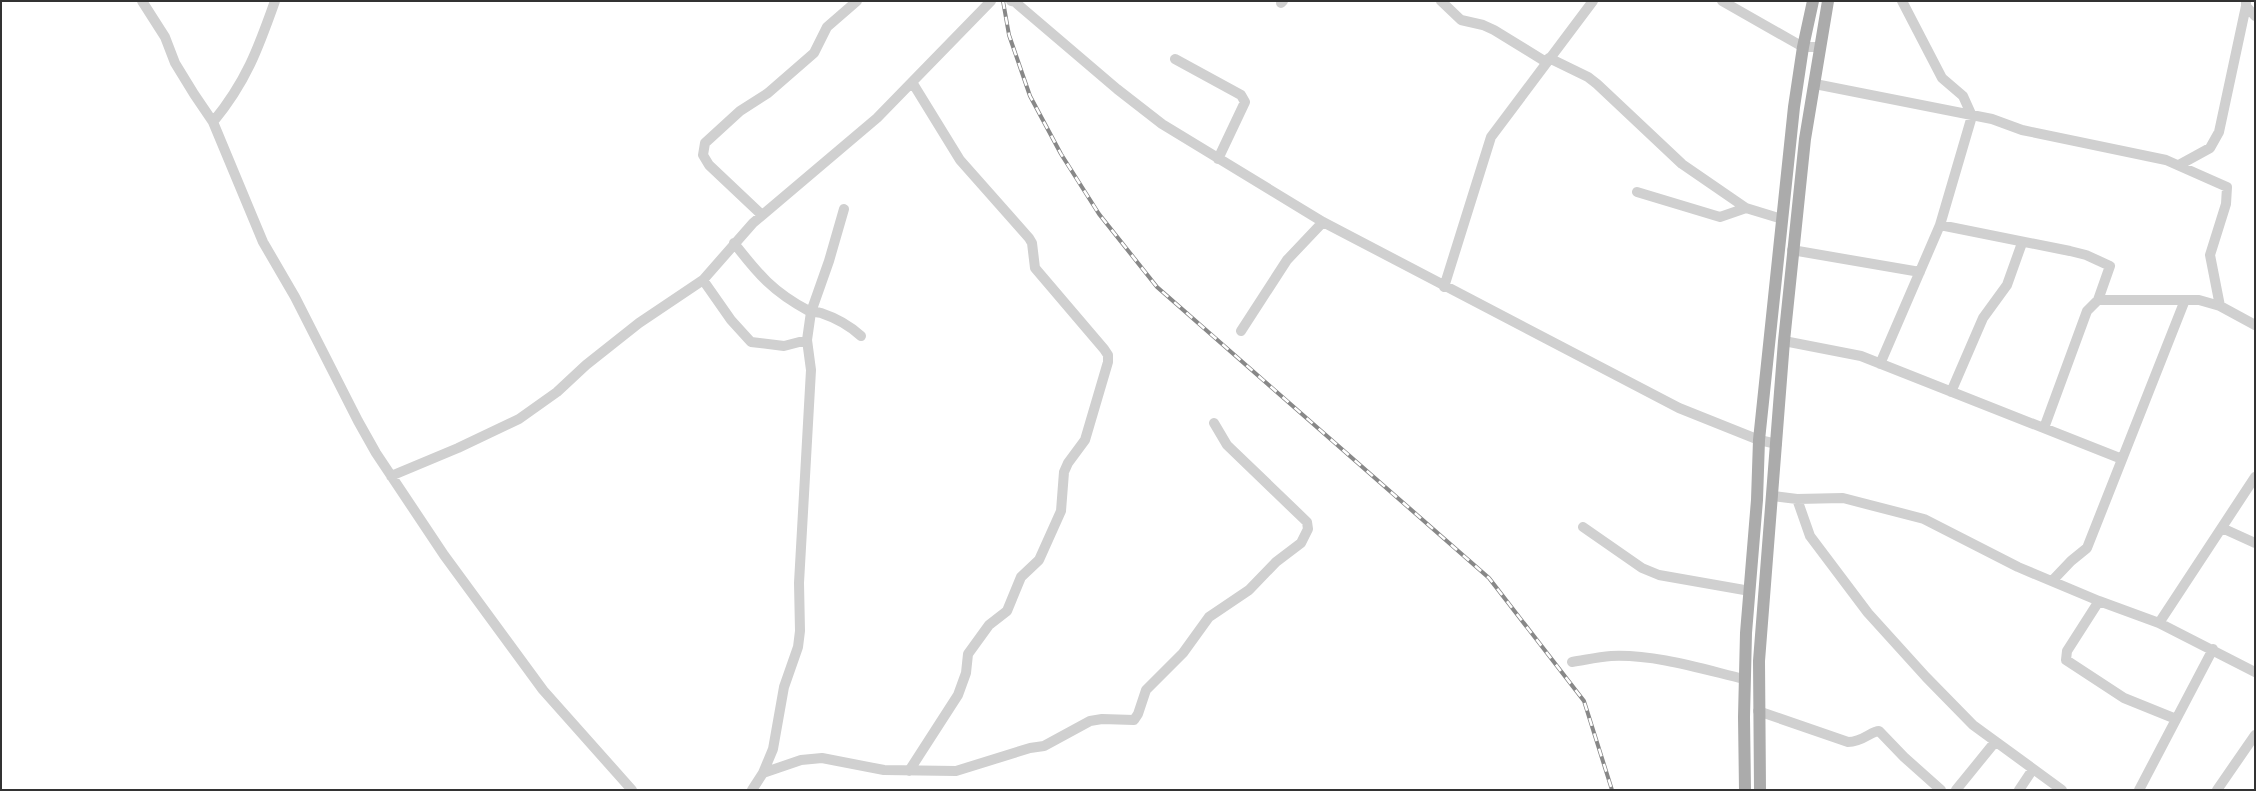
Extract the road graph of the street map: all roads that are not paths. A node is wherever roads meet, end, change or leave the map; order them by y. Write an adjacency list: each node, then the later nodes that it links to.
1 (142, 1): 21 (street)
2 (275, 1): 21 (street)
3 (857, 1): 27 (street)
4 (991, 1): 18 (street)
5 (1011, 1): 22 (street)
6 (1441, 1): 17 (street)
7 (1593, 1): 17 (street)
8 (1722, 1): 14 (street)
9 (1813, 1): 14 (main road)
10 (1828, 1): 15 (main road)
11 (1902, 1): 20 (street)
12 (2246, 3): 13 (street); 23 (street)
13 (2255, 16)
14 (1802, 47): 15 (street); 28 (main road)
15 (1821, 47): 19 (main road)
16 (1176, 59): 22 (street)
17 (1548, 60): 25 (street); 36 (street)
18 (912, 82): 27 (street); 73 (street)
19 (1815, 84): 20 (street); 33 (main road)
20 (1972, 116): 23 (street); 30 (street)
21 (213, 122): 53 (street)
22 (1218, 159): 29 (street)
23 (2179, 165): 39 (street)
24 (1637, 192): 25 (street)
25 (1746, 208): 28 (street)
26 (844, 209): 40 (street)
27 (762, 215): 31 (street)
28 (1782, 218): 50 (main road)
29 (1322, 222): 36 (street); 42 (street)
30 (1940, 225): 32 (street); 34 (street)
31 (734, 243): 35 (street); 40 (street)
32 (2022, 243): 37 (street); 47 (street)
33 (1792, 250): 34 (street); 45 (main road)
34 (1920, 272): 46 (street)
35 (703, 280): 44 (street); 53 (street)
36 (1444, 287): 50 (street)
37 (2098, 300): 38 (street); 49 (street)
38 (2185, 300): 39 (street); 52 (street)
39 (2220, 306): 41 (street)
40 (811, 312): 43 (street); 44 (street)
41 (2255, 325)
42 (1240, 331)
43 (861, 336)
44 (807, 340): 74 (street)
45 (1784, 340): 46 (street); 51 (main road)
46 (1880, 364): 47 (street)
47 (1951, 392): 49 (street)
48 (1214, 423): 73 (street)
49 (2044, 428): 52 (street)
50 (1759, 440): 51 (street); 61 (main road)
51 (1777, 444): 55 (main road)
52 (2122, 460): 60 (street)
53 (391, 476): 75 (street)
54 (2255, 477): 58 (street)
55 (1773, 496): 56 (street); 68 (main road)
56 (1797, 499): 60 (street); 71 (street)
57 (1583, 527): 61 (street)
58 (2222, 528): 59 (street); 63 (street)
59 (2255, 543)
60 (2052, 581): 62 (street)
61 (1750, 591): 67 (main road)
62 (2099, 601): 63 (street); 69 (street)
63 (2159, 623): 64 (street)
64 (2213, 649): 66 (street); 69 (street)
65 (1572, 662): 67 (street)
66 (2255, 672)
67 (1744, 678): 77 (main road)
68 (1758, 711): 78 (main road); 79 (street)
69 (2176, 719): 83 (street)
70 (2255, 735): 84 (street)
71 (1995, 742): 72 (street); 80 (street)
72 (2033, 769): 81 (street); 82 (street)
73 (910, 771): 74 (street)
74 (763, 773): 76 (street)
75 (632, 790)
76 (752, 790)
77 (1745, 790)
78 (1760, 790)
79 (1941, 790)
80 (1956, 790)
81 (2019, 790)
82 (2062, 790)
83 (2139, 790)
84 (2217, 790)

